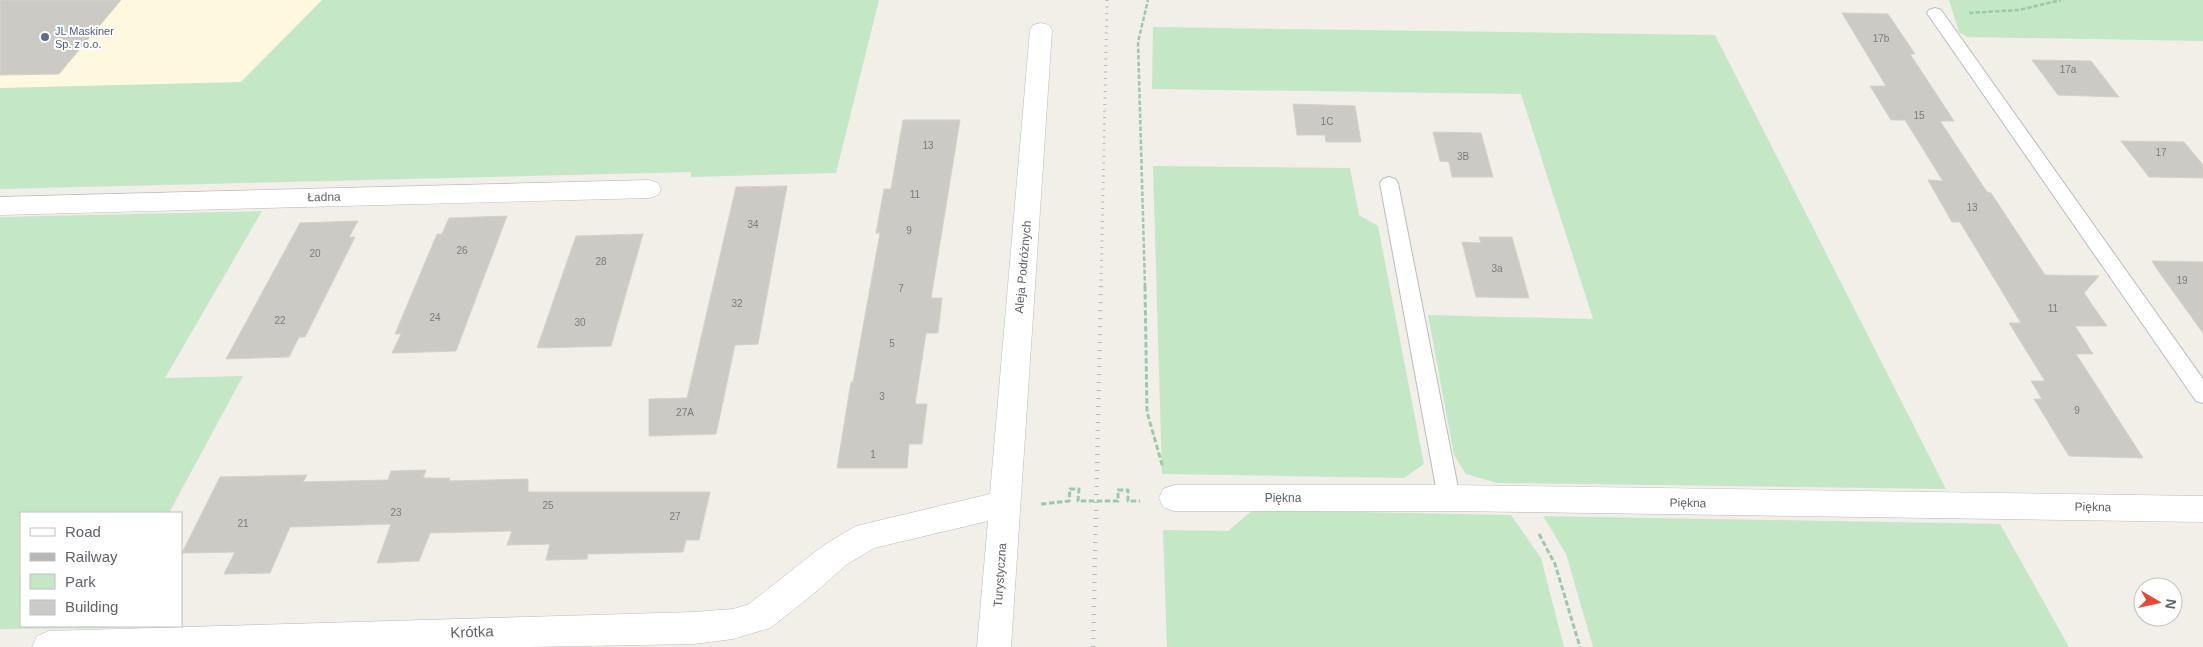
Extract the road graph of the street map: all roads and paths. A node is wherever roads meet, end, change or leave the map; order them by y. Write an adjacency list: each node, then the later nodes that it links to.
1 (1148, 0): 9 (path)
2 (2061, 0): 3 (path)
3 (1935, 13): 8 (lane)
4 (1040, 30): 13 (street, Aleja Podróżnych)
5 (1389, 183): 10 (lane)
6 (649, 189): 7 (street, Ładna)
7 (0, 206)
8 (2203, 394)
9 (1174, 498): 10 (street, Piękna); 12 (path)
10 (1449, 498): 11 (street, Piękna)
11 (1521, 500): 14 (street, Piękna); 19 (path)
12 (1056, 501)
13 (1005, 504): 15 (street, Krótka); 18 (street, Turystyczna)
14 (2203, 509)
15 (456, 640): 16 (street, Krótka)
16 (177, 646): 17 (street, Krótka)
17 (49, 647)
18 (994, 647)
19 (1580, 647)

